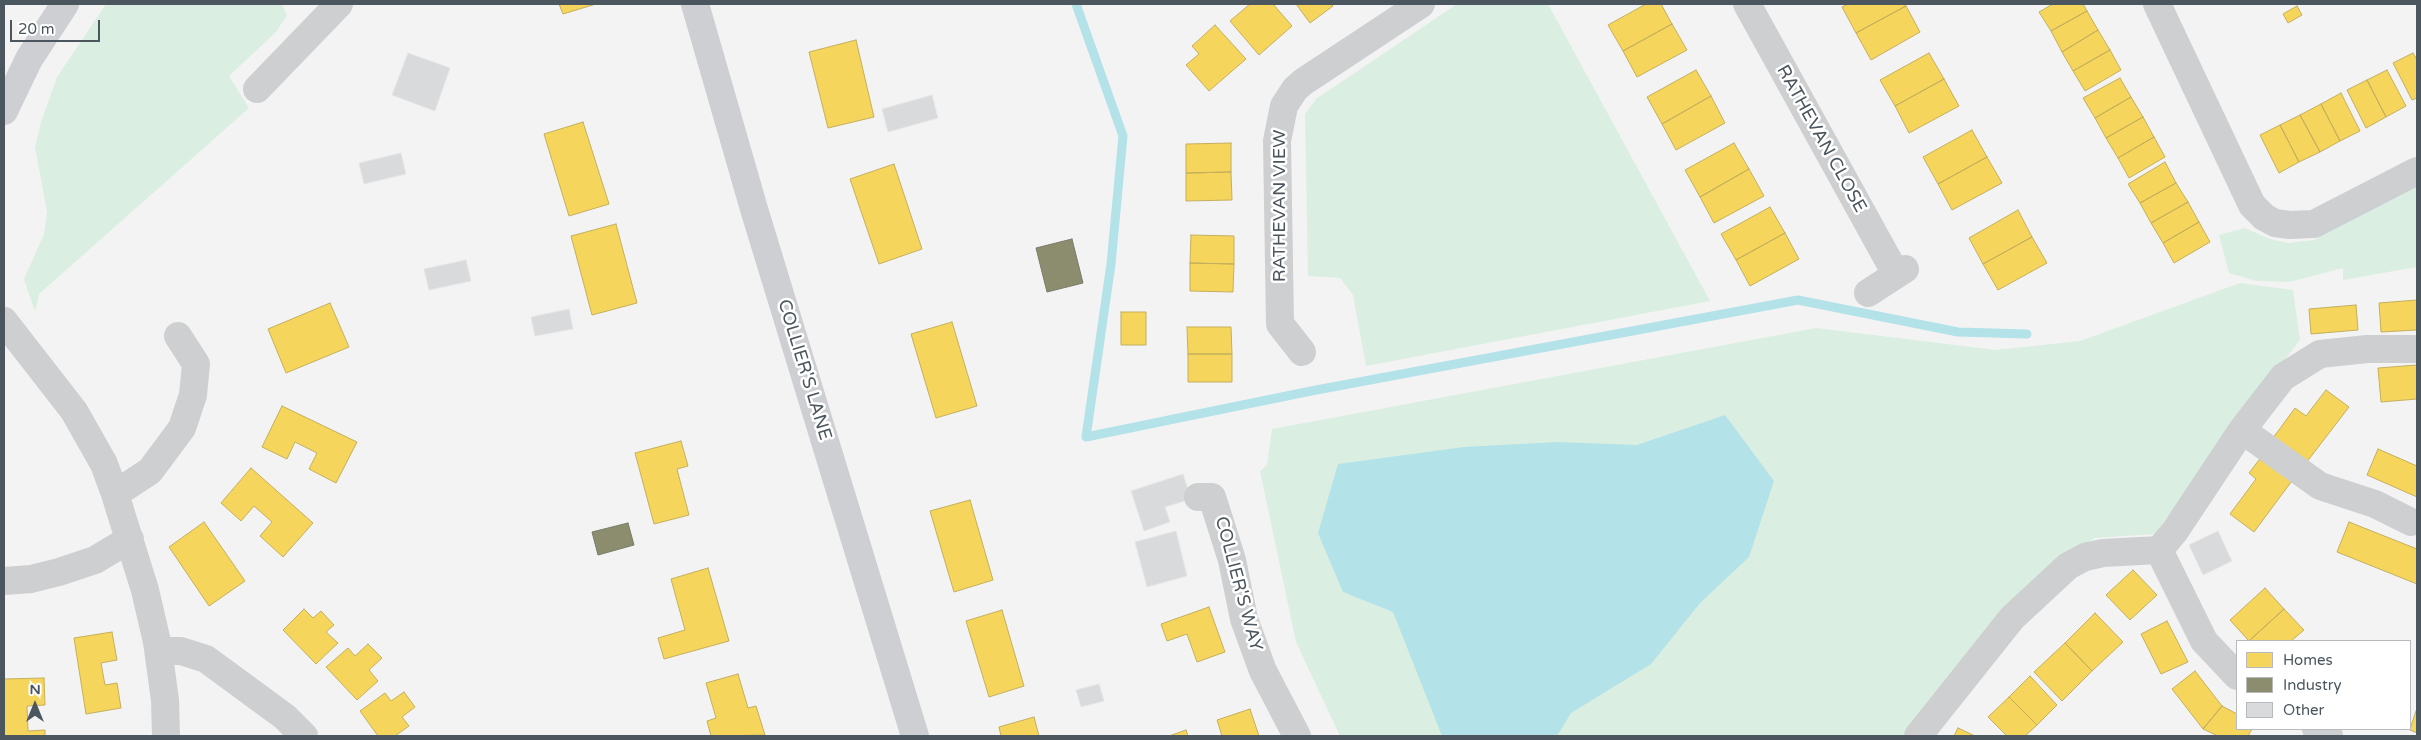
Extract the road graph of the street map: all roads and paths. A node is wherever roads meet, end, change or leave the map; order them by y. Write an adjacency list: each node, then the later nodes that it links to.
1 (65, 4): 7 (street)
2 (695, 4): 29 (street, COLLIER'S LANE)
3 (1421, 4): 16 (street, RATHEVAN VIEW)
4 (1747, 4): 12 (street, RATHEVAN CLOSE)
5 (2157, 4): 11 (street)
6 (325, 8): 9 (street)
7 (29, 59): 8 (street); 10 (street)
8 (4, 78)
9 (257, 89)
10 (4, 111)
11 (2417, 171)
12 (1868, 293)
13 (4, 321): 18 (street)
14 (178, 336): 18 (street)
15 (2417, 349): 17 (street)
16 (1302, 352)
17 (2242, 430): 20 (street); 22 (street)
18 (115, 494): 21 (street)
19 (1198, 497): 30 (street, COLLIER'S WAY)
20 (2411, 522)
21 (130, 539): 23 (street); 24 (street)
22 (2159, 550): 25 (street); 31 (street)
23 (4, 581)
24 (158, 651): 27 (street); 28 (street)
25 (2236, 675)
26 (2318, 730): 32 (street)
27 (166, 736)
28 (304, 736)
29 (915, 736)
30 (1297, 736)
31 (1918, 736)
32 (2330, 736)

